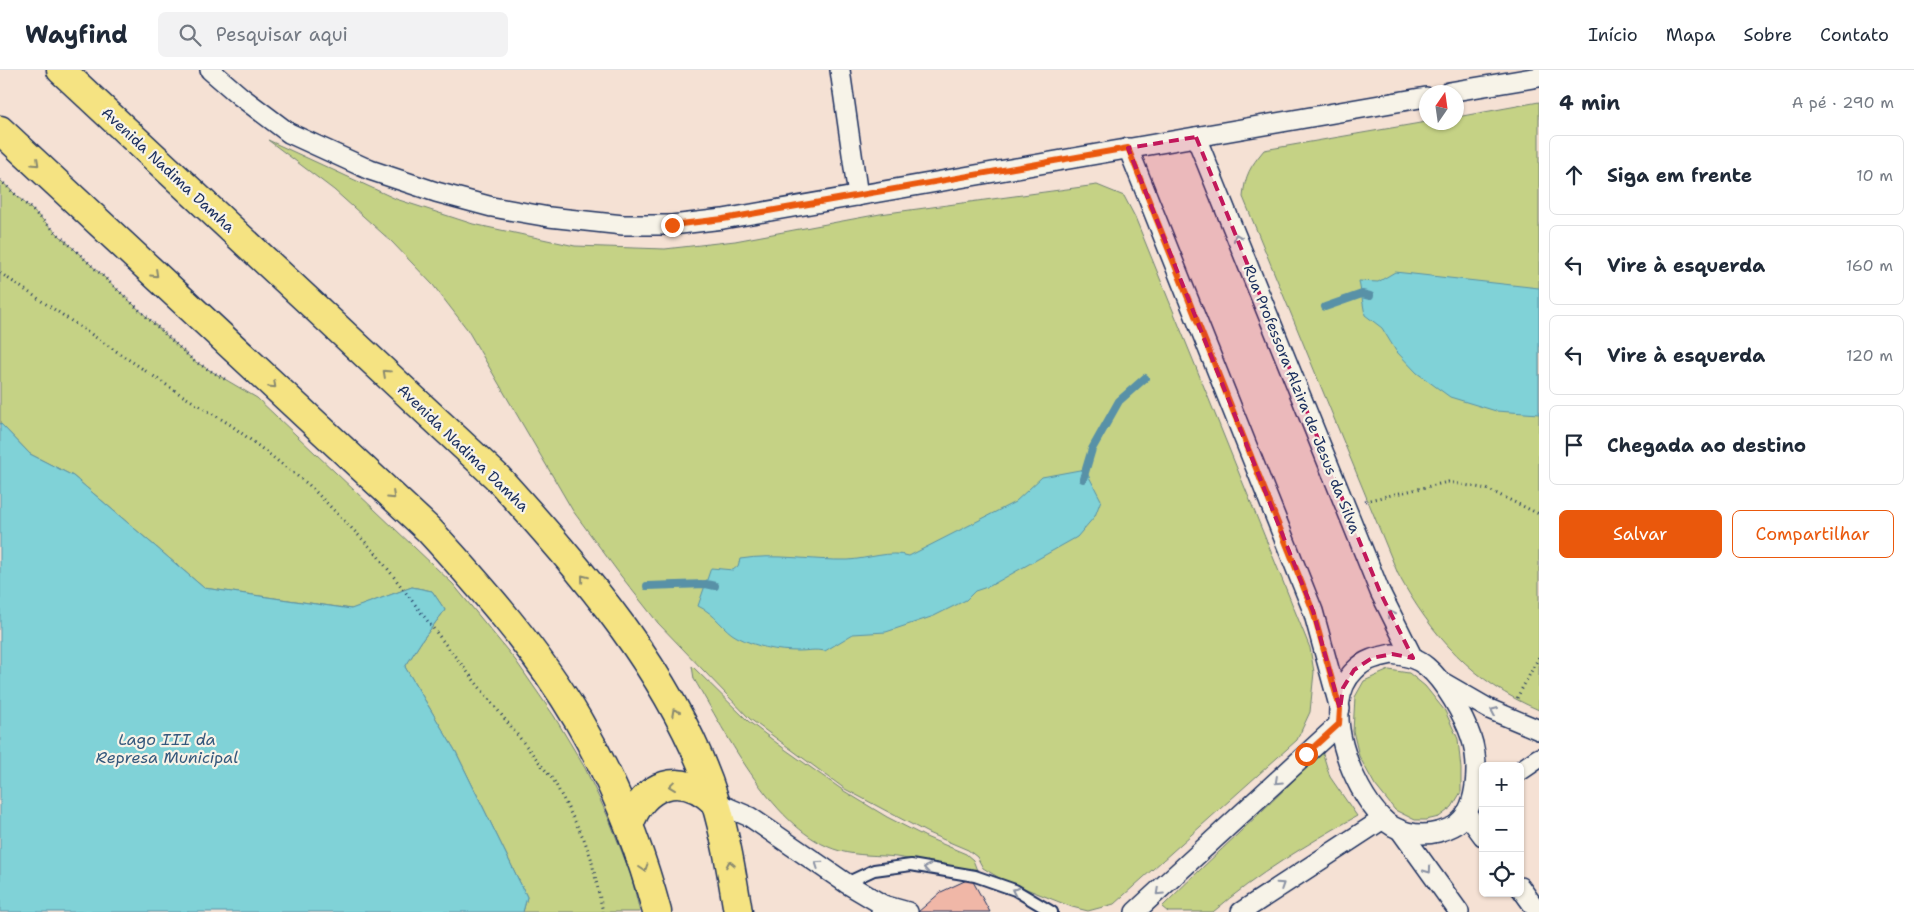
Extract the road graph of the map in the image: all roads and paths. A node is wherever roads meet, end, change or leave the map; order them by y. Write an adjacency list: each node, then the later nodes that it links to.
1 (61, 70): 25 (main road, Avenida Nadima Damha, one-way to 1)
2 (210, 70): 11 (street)
3 (840, 70): 11 (street)
4 (1539, 77): 5 (street)
5 (1464, 90)
6 (1419, 97): 8 (street)
7 (0, 130): 28 (main road, one-way to 28)
8 (1196, 137): 9 (street); 14 (street, Rua Professora Alzira de Jesus da Silva, one-way to 8)
9 (1128, 148): 11 (street); 19 (street)
10 (0, 180): 13 (path)
11 (858, 196)
12 (0, 273): 34 (path)
13 (233, 384)
14 (1345, 506): 15 (path); 17 (street, Rua Professora Alzira de Jesus da Silva, one-way to 14)
15 (1539, 514)
16 (1539, 657): 20 (path)
17 (1413, 658): 18 (street); 19 (street)
18 (1438, 679): 20 (street, one-way to 18); 24 (street)
19 (1339, 716): 26 (street); 33 (street, one-way to 33)
20 (1508, 717): 21 (street)
21 (1539, 730)
22 (1539, 758): 23 (street)
23 (1524, 768)
24 (1474, 801): 27 (street); 29 (street)
25 (715, 802): 28 (main road, one-way to 28); 30 (street, one-way to 25); 36 (main road, Avenida Nadima Damha, one-way to 25)
26 (1382, 819): 29 (street); 39 (street, one-way to 26)
27 (1479, 820)
28 (629, 825): 35 (main road, one-way to 35)
29 (1400, 830): 40 (street, one-way to 40)
30 (846, 883): 32 (street); 38 (lane, one-way to 30)
31 (1524, 893): 41 (street)
32 (882, 908): 37 (street)
33 (1142, 911)
34 (603, 912)
35 (657, 912)
36 (738, 912)
37 (908, 912)
38 (1052, 912)
39 (1241, 912)
40 (1459, 912)
41 (1538, 912)

